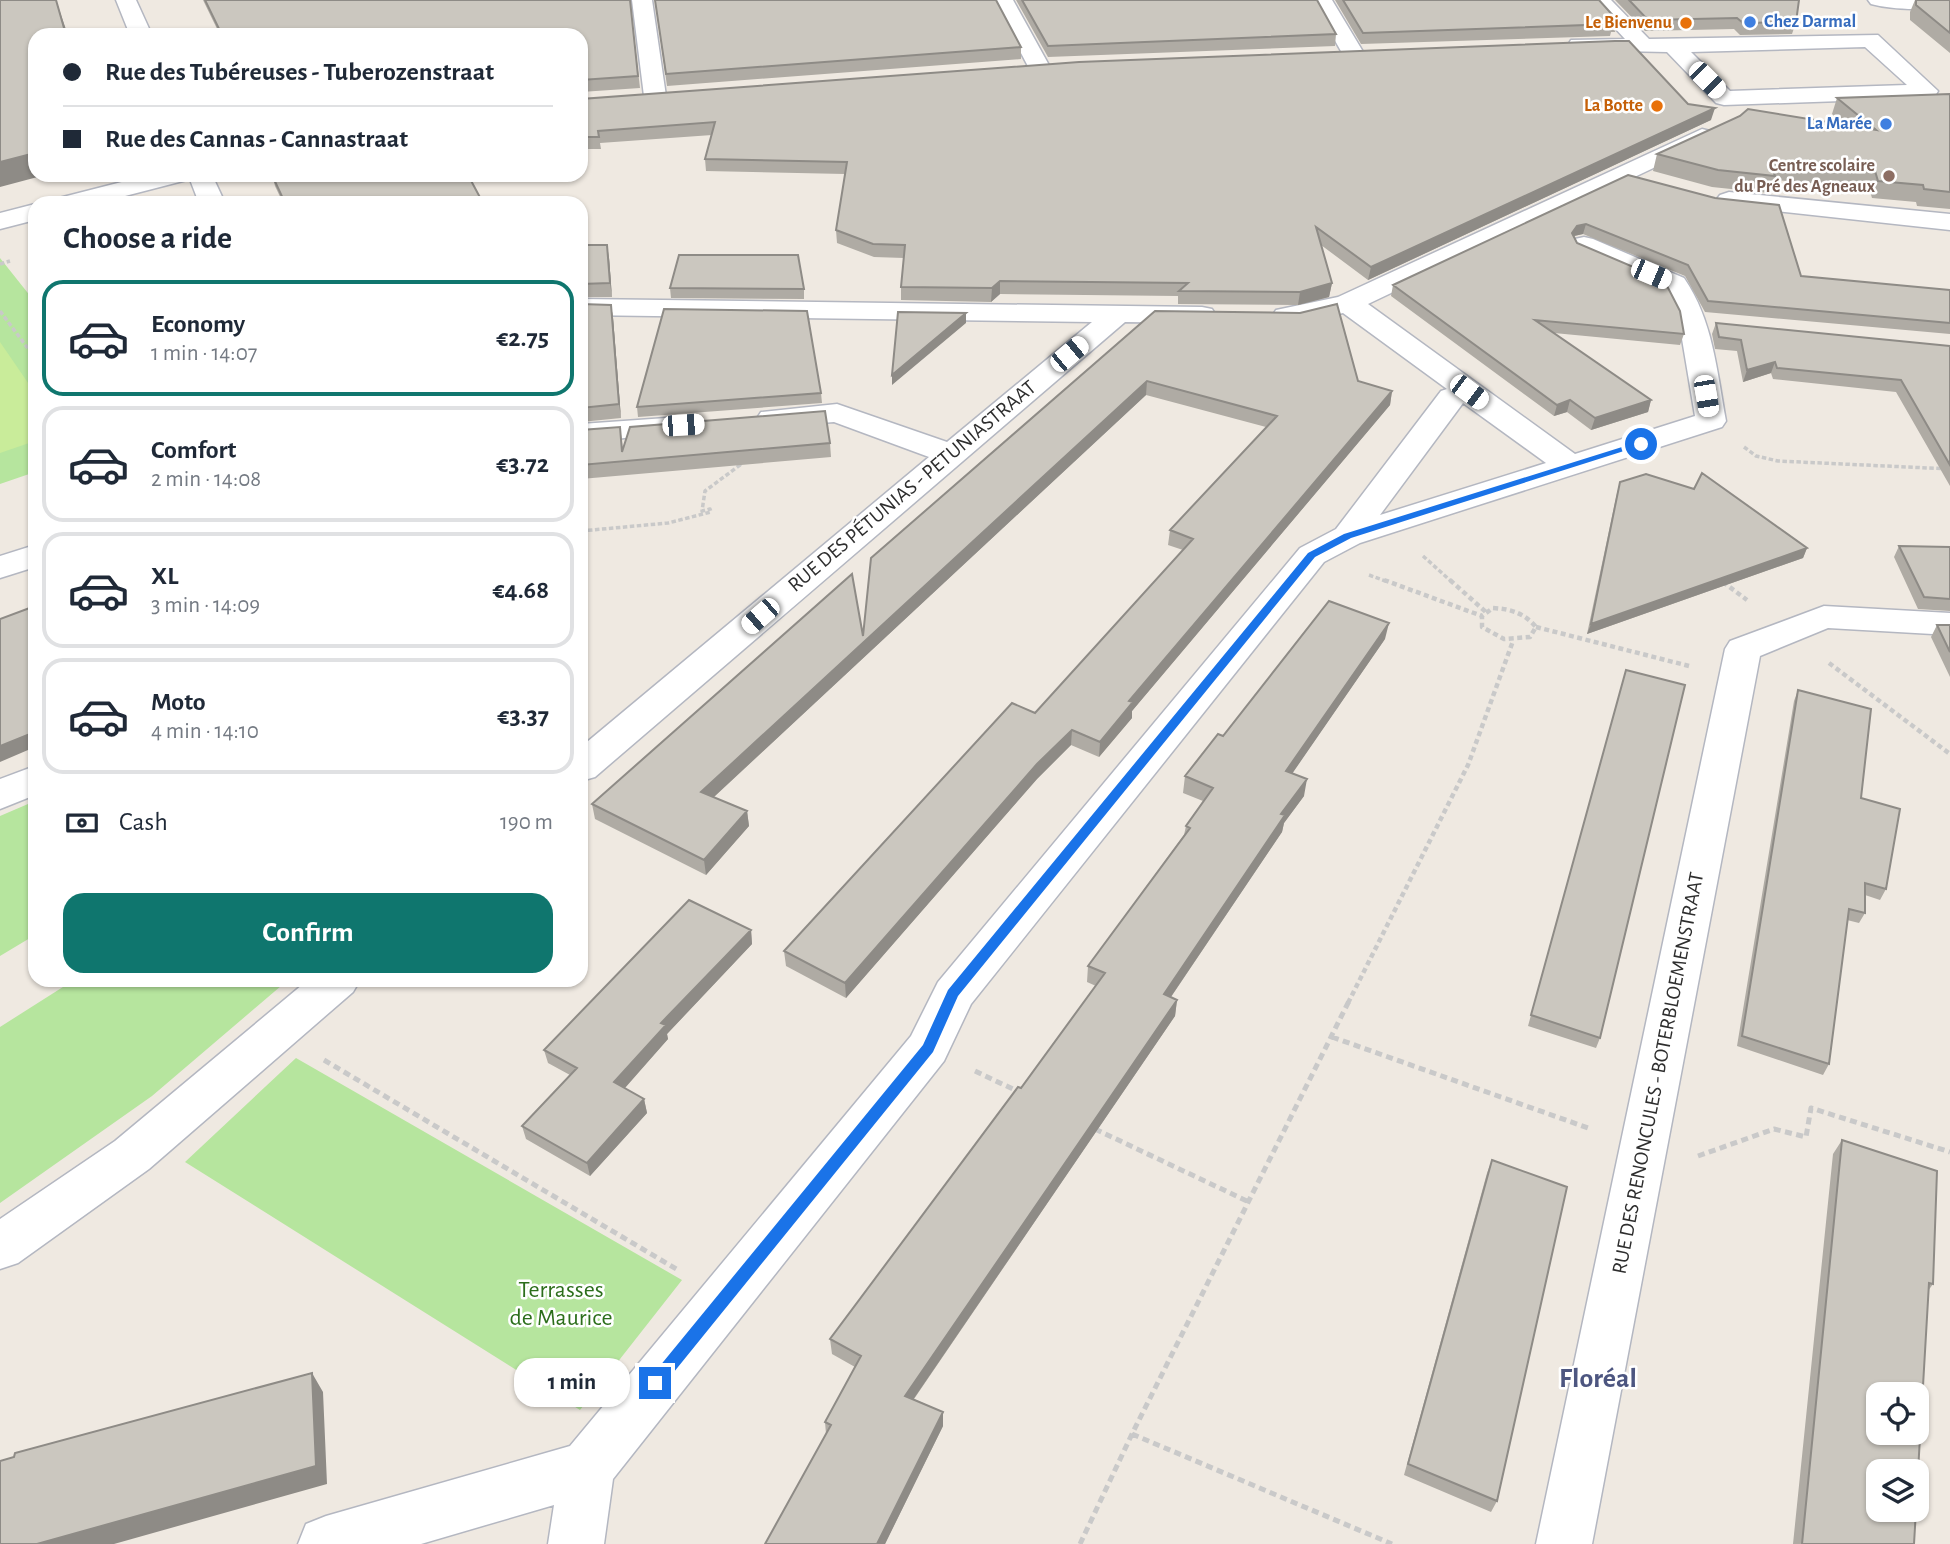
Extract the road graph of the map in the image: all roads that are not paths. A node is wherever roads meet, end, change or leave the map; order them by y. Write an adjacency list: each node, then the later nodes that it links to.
1 (126, 0): 9 (street)
2 (642, 0): 23 (street)
3 (1003, 0): 18 (street)
4 (1322, 0): 14 (street)
5 (1599, 0): 11 (street)
6 (1878, 0): 7 (street)
7 (1941, 0)
8 (1856, 14): 10 (street)
9 (138, 28)
10 (1870, 40): 13 (street); 20 (street)
11 (1643, 45): 12 (street); 13 (street)
12 (1558, 46)
13 (1673, 46): 25 (street)
14 (1381, 54)
15 (1821, 62): 16 (street)
16 (1754, 63)
17 (1065, 65): 18 (street)
18 (1040, 67): 19 (street)
19 (1012, 69)
20 (1927, 91): 21 (street); 25 (street)
21 (1950, 92)
22 (681, 94): 23 (street)
23 (655, 96): 24 (street)
24 (630, 98)
25 (1728, 114): 26 (street)
26 (1625, 173): 28 (street); 32 (street)
27 (150, 182): 30 (street)
28 (1662, 186)
29 (1699, 195): 34 (street)
30 (96, 196)
31 (28, 214): 33 (street)
32 (1527, 220): 35 (street); 37 (street)
33 (0, 221)
34 (1950, 222)
35 (1552, 231)
36 (1584, 245): 47 (street)
37 (1348, 303): 41 (street); 42 (street)
38 (588, 307): 39 (street)
39 (1117, 315): 40 (street); 46 (street, RUE DES PÉTUNIAS - PETUNIASTRAAT)
40 (1228, 316)
41 (1256, 316)
42 (1469, 392): 47 (street); 48 (street)
43 (743, 421): 46 (street)
44 (702, 424): 45 (street)
45 (588, 432)
46 (950, 454): 52 (street, RUE DES PÉTUNIAS - PETUNIASTRAAT)
47 (1572, 467): 48 (street)
48 (1348, 536): 57 (street)
49 (28, 558): 50 (street)
50 (0, 568)
51 (1950, 624): 60 (street, RUE DES RENONCULES - BOTERBLOEMENSTRAAT)
52 (588, 762)
53 (28, 782): 54 (street)
54 (0, 795)
55 (330, 987): 56 (street)
56 (0, 1247)
57 (587, 1468): 58 (street); 59 (street)
58 (326, 1544)
59 (576, 1544)
60 (1564, 1544)

